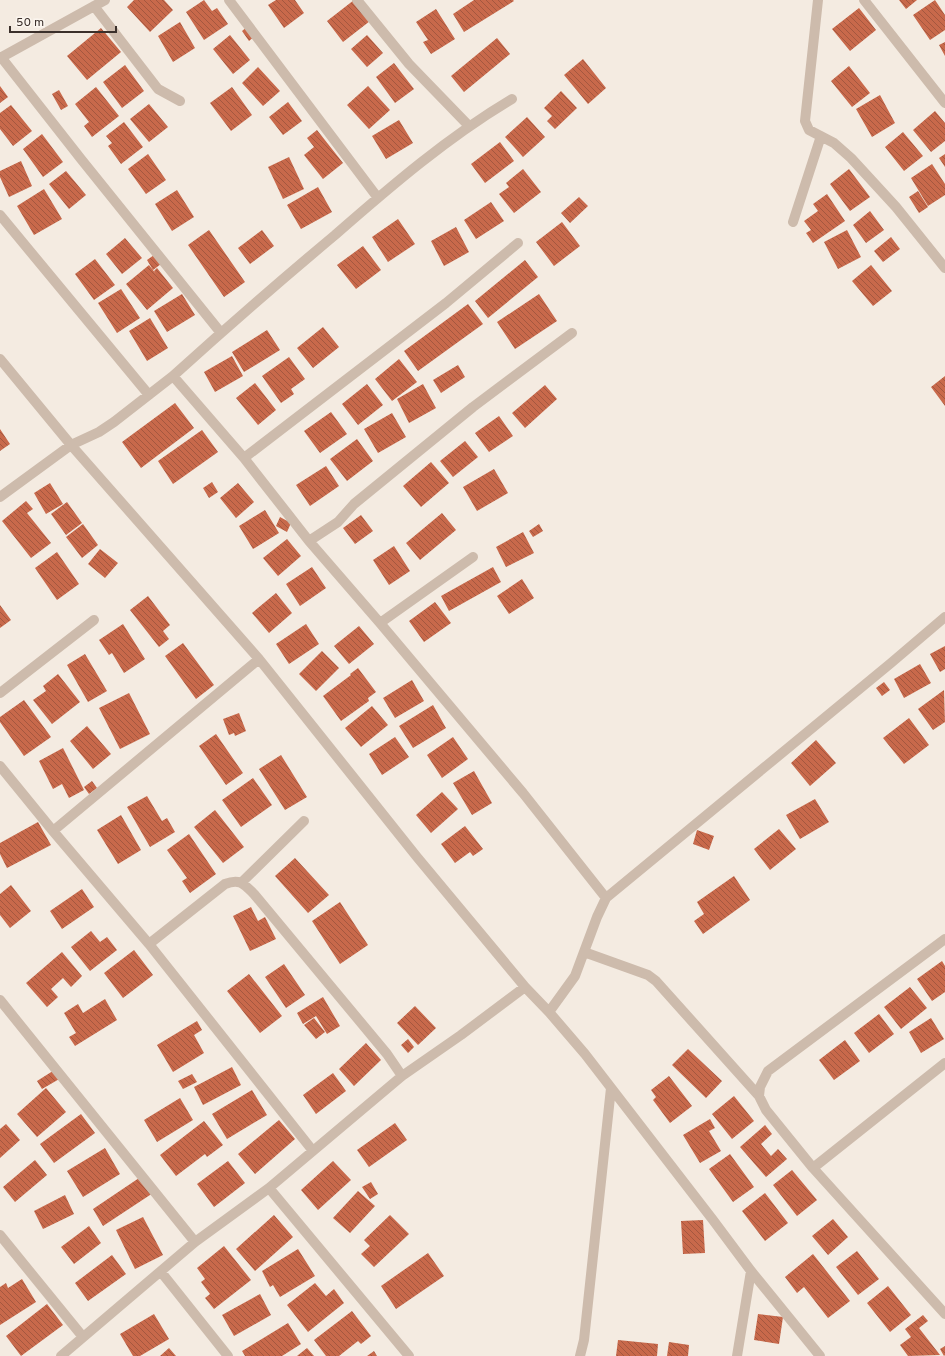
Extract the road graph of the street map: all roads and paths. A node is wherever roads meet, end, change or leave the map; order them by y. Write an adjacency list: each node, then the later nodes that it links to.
1 (105, 0): 6 (street)
2 (229, 0): 13 (street)
3 (357, 0): 11 (street)
4 (818, 0): 12 (street)
5 (864, 0): 10 (street)
6 (94, 6): 7 (street); 9 (street)
7 (1, 57): 18 (street)
8 (512, 99): 11 (street)
9 (180, 101)
10 (945, 102)
11 (469, 126): 13 (street)
12 (821, 136): 15 (street); 17 (street)
13 (378, 198): 18 (street)
14 (0, 215): 22 (street)
15 (793, 222)
16 (518, 244): 24 (street)
17 (945, 268)
18 (221, 332): 21 (street)
19 (572, 333): 26 (street)
20 (0, 359): 23 (street)
21 (173, 376): 22 (street); 24 (street)
22 (149, 395): 23 (street)
23 (71, 445): 25 (street); 31 (street)
24 (244, 458): 26 (street)
25 (0, 497)
26 (309, 541): 30 (street)
27 (473, 557): 30 (street)
28 (945, 617): 37 (street)
29 (94, 620): 32 (street)
30 (380, 623): 37 (street)
31 (259, 659): 35 (street); 41 (street)
32 (0, 693)
33 (0, 766): 35 (street)
34 (304, 821): 36 (street)
35 (53, 831): 39 (street)
36 (242, 882): 39 (street); 45 (street)
37 (606, 898): 40 (street)
38 (945, 939): 47 (street)
39 (149, 944): 48 (street)
40 (584, 952): 43 (street); 47 (street)
41 (525, 987): 43 (street); 45 (street)
42 (0, 1000): 52 (street)
43 (549, 1012): 46 (street)
44 (945, 1063): 49 (street)
45 (402, 1076): 48 (street)
46 (611, 1088): 53 (street); 60 (street)
47 (759, 1096): 49 (street)
48 (313, 1151): 50 (street)
49 (813, 1168): 55 (street)
50 (269, 1188): 52 (street); 59 (street)
51 (0, 1235): 56 (street)
52 (195, 1242): 54 (street)
53 (751, 1271): 61 (street); 62 (street)
54 (161, 1272): 56 (street); 58 (street)
55 (945, 1314)
56 (83, 1337): 57 (street)
57 (61, 1356)
58 (228, 1356)
59 (409, 1356)
60 (580, 1356)
61 (737, 1356)
62 (820, 1356)

